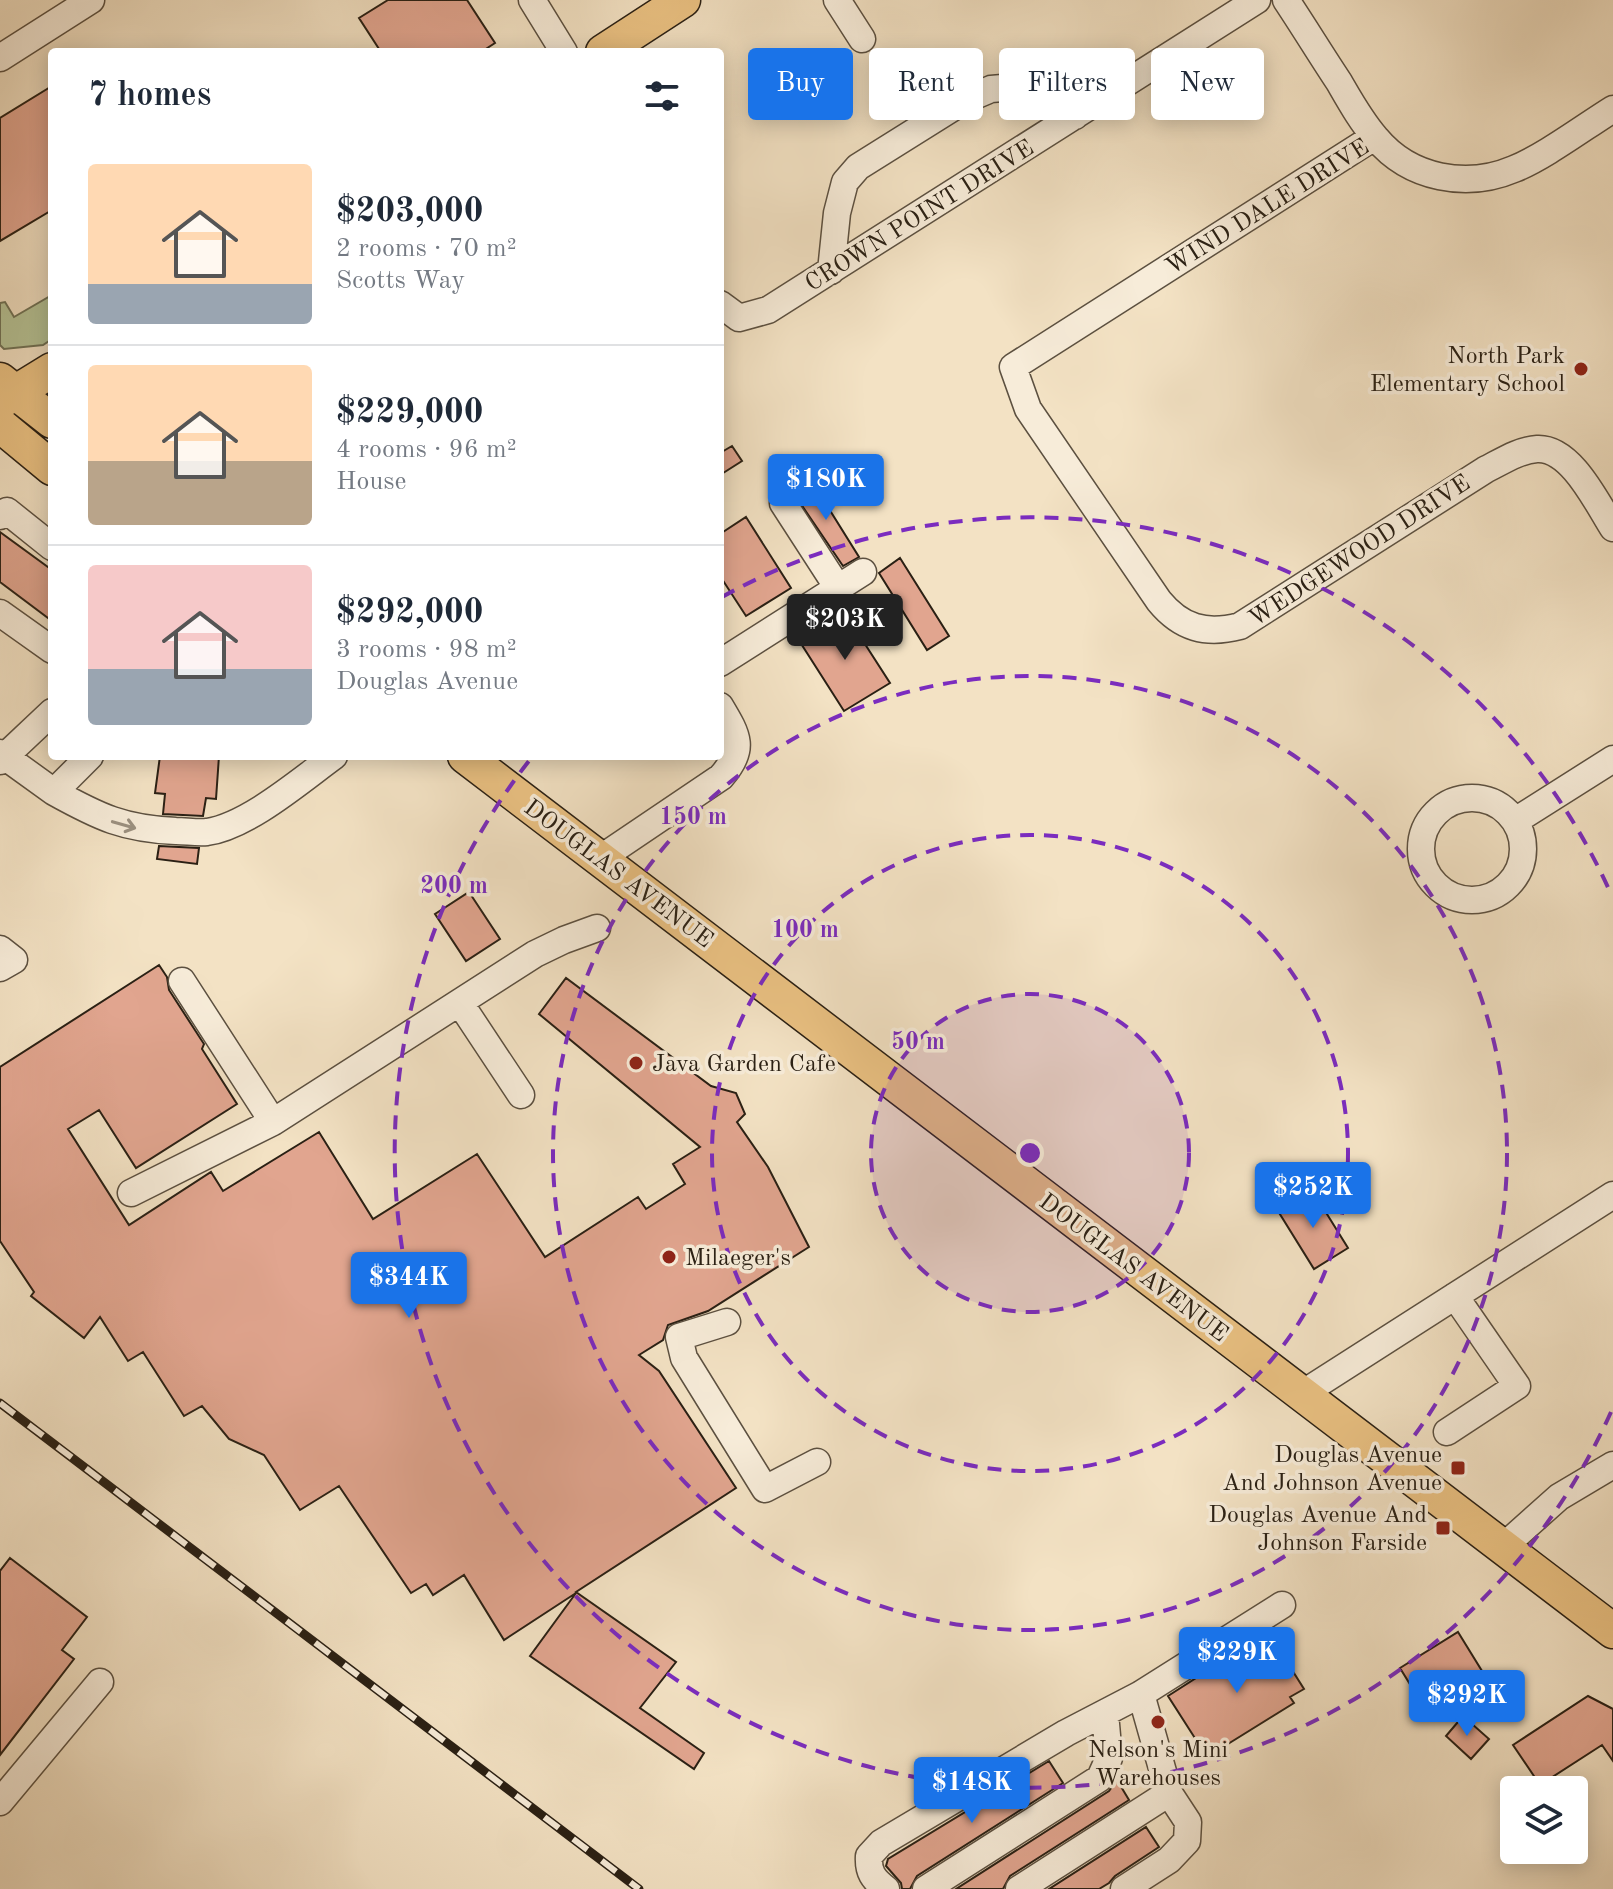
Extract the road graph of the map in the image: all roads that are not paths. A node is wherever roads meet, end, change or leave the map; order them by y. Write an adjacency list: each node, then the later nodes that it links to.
1 (91, 0): 8 (street)
2 (532, 0): 9 (street)
3 (683, 0): 10 (main road)
4 (837, 0): 7 (street)
5 (1257, 0): 12 (street, CROWN POINT DRIVE)
6 (1286, 0): 16 (street)
7 (862, 39)
8 (45, 44): 11 (street)
9 (562, 48)
10 (609, 48)
11 (0, 58)
12 (1135, 78)
13 (999, 88): 17 (street)
14 (1613, 109): 16 (street, WIND DALE DRIVE)
15 (1069, 120): 17 (street, CROWN POINT DRIVE)
16 (1374, 137): 19 (street, WIND DALE DRIVE)
17 (831, 271): 18 (street, CROWN POINT DRIVE)
18 (729, 311)
19 (1013, 367): 28 (street, WEDGEWOOD DRIVE)
20 (48, 372): 21 (main road)
21 (5, 391): 22 (main road)
22 (48, 418)
23 (48, 421): 24 (main road)
24 (6, 439): 25 (main road)
25 (48, 465)
26 (783, 503): 31 (street)
27 (0, 516): 29 (street)
28 (1613, 528)
29 (48, 544)
30 (863, 572): 31 (street)
31 (838, 588): 34 (street)
32 (0, 613): 33 (street)
33 (48, 647)
34 (724, 660)
35 (724, 713): 44 (street)
36 (48, 716): 37 (street)
37 (1, 757): 42 (street)
38 (1613, 759): 43 (street)
39 (86, 760): 42 (street)
40 (329, 760): 42 (street, one-way to 40)
41 (470, 760): 44 (main road, DOUGLAS AVENUE)
42 (54, 792)
43 (1515, 821)
44 (601, 858): 56 (main road, DOUGLAS AVENUE)
45 (597, 928): 49 (street)
46 (0, 949): 47 (street)
47 (0, 968)
48 (182, 981): 51 (street)
49 (460, 1003): 50 (street); 51 (street)
50 (521, 1095)
51 (273, 1122): 52 (street)
52 (131, 1193)
53 (1613, 1195): 54 (street)
54 (1455, 1296): 56 (street); 57 (street)
55 (727, 1322): 58 (street)
56 (1302, 1394): 60 (main road, DOUGLAS AVENUE)
57 (1447, 1432)
58 (817, 1462)
59 (1613, 1465): 60 (street)
60 (1503, 1547): 62 (main road, DOUGLAS AVENUE)
61 (1282, 1605): 64 (street)
62 (1613, 1631)
63 (100, 1682): 67 (street)
64 (1141, 1694): 65 (street); 66 (street)
65 (1105, 1713): 68 (street); 69 (street)
66 (1169, 1793): 70 (street); 71 (street)
67 (0, 1802)
68 (886, 1889)
69 (926, 1889)
70 (1019, 1889)
71 (1124, 1889)

